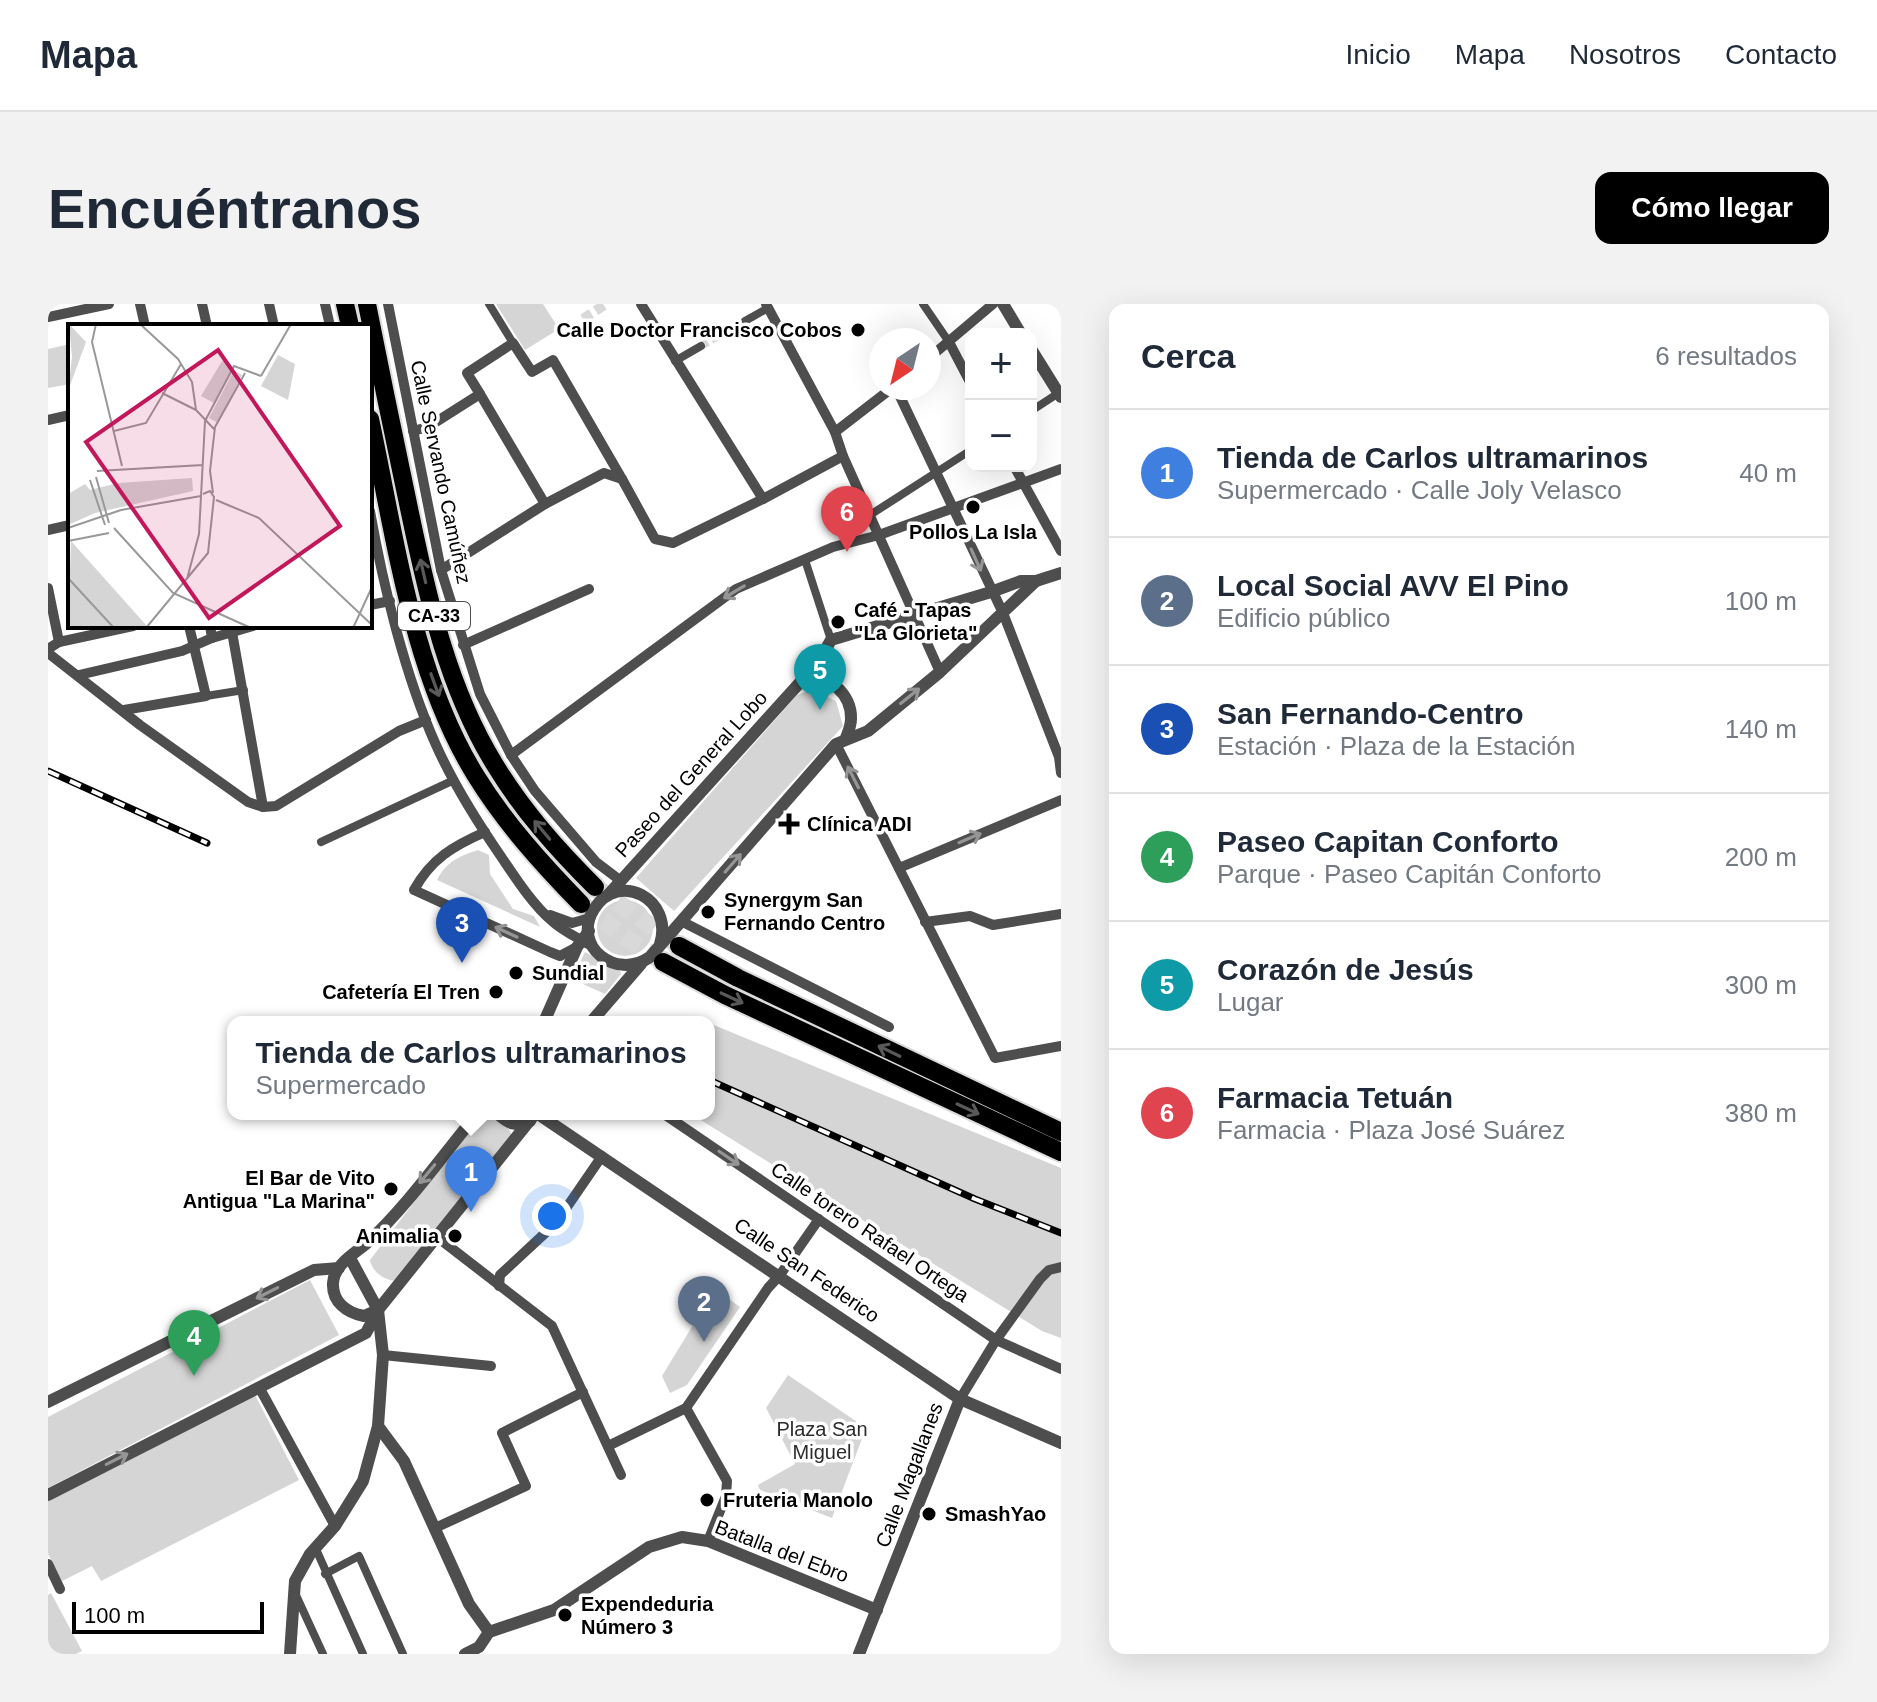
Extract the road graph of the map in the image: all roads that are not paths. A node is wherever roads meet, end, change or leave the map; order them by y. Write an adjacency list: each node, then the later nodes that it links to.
1 (109, 304): 15 (street)
2 (140, 304): 17 (street)
3 (202, 304): 18 (street)
4 (269, 304): 19 (street)
5 (325, 304): 20 (street)
6 (345, 304): 21 (highway)
7 (367, 304): 22 (highway, CA-33, one-way to 7)
8 (388, 304): 40 (street, Calle Servando Camúñez)
9 (489, 304): 26 (street)
10 (641, 304): 30 (street)
11 (923, 304): 25 (street)
12 (993, 304): 25 (street)
13 (1003, 304): 24 (street)
14 (767, 306): 16 (street); 41 (street)
15 (48, 317)
16 (745, 321)
17 (145, 324)
18 (207, 324)
19 (274, 324)
20 (330, 324)
21 (350, 324)
22 (371, 324)
23 (372, 328): 98 (highway, CA-33, one-way to 23)
24 (1017, 328)
25 (949, 342): 28 (street); 31 (street)
26 (513, 343): 32 (street); 47 (street)
27 (701, 346): 30 (street)
28 (941, 348)
29 (1037, 358): 33 (street)
30 (675, 361): 49 (street)
31 (965, 373)
32 (480, 394): 40 (street); 50 (street)
33 (1060, 394): 36 (street)
34 (878, 400): 41 (street)
35 (900, 400): 45 (street)
36 (1037, 407)
37 (68, 415): 38 (street)
38 (48, 420)
39 (372, 428): 103 (highway, CA-33, one-way to 103)
40 (413, 431): 59 (street, Calle Servando Camúñez)
41 (835, 432): 43 (street)
42 (965, 454): 45 (street)
43 (843, 456): 49 (street); 52 (street)
44 (1061, 469): 48 (street)
45 (938, 471): 51 (street); 52 (street)
46 (1017, 472): 48 (street)
47 (622, 479): 49 (street); 50 (street)
48 (1023, 483): 51 (street); 57 (street)
49 (763, 499)
50 (545, 504): 59 (street)
51 (953, 509): 55 (street); 64 (street, one-way to 64)
52 (870, 515): 55 (street)
53 (68, 525): 54 (street)
54 (48, 530)
55 (879, 535): 58 (street); 68 (street)
56 (373, 542): 65 (street)
57 (1061, 551)
58 (805, 560): 75 (street); 88 (street, one-way to 88)
59 (441, 570): 78 (street, Calle Servando Camúñez)
60 (1061, 573): 61 (street)
61 (1036, 581): 64 (street); 67 (street)
62 (48, 588): 76 (street)
63 (589, 589): 78 (street)
64 (991, 592): 67 (street); 68 (street)
65 (390, 601): 66 (street); 86 (street)
66 (372, 605)
67 (1003, 613): 80 (street); 89 (street)
68 (917, 615): 75 (street); 80 (street)
69 (124, 628): 76 (street)
70 (190, 628): 77 (street)
71 (210, 628): 74 (street)
72 (246, 628): 73 (street)
73 (232, 632): 74 (street); 83 (street)
74 (212, 638): 77 (street)
75 (831, 640): 82 (street, Paseo del General Lobo)
76 (59, 642): 79 (street)
77 (194, 645): 81 (street); 84 (street)
78 (463, 645): 88 (street, Calle Servando Camúñez)
79 (48, 651): 81 (street)
80 (940, 672): 87 (street, one-way to 80)
81 (79, 675): 85 (street)
82 (804, 678): 87 (street); 97 (street, Paseo del General Lobo)
83 (244, 690): 84 (street); 93 (street)
84 (206, 696): 85 (street)
85 (124, 710): 93 (street)
86 (426, 720): 91 (street); 93 (street)
87 (841, 741): 96 (street, one-way to 87); 101 (street, one-way to 87)
88 (511, 755): 97 (street, Calle Servando Camúñez)
89 (1060, 757): 90 (street)
90 (1061, 773)
91 (454, 780): 94 (street); 95 (street)
92 (1061, 800): 96 (street, one-way to 92)
93 (263, 807)
94 (485, 832): 99 (street); 103 (street, one-way to 94)
95 (321, 842)
96 (899, 868): 102 (street)
97 (621, 881): 98 (street, Paseo del General Lobo)
98 (602, 891): 103 (street); 104 (street)
99 (545, 912): 103 (street); 103 (street)
100 (1061, 914): 102 (street)
101 (681, 921): 104 (street); 108 (street)
102 (925, 922): 109 (street)
103 (584, 928): 105 (street); 106 (street)
104 (668, 951): 105 (street); 116 (highway, one-way to 104); 117 (highway, one-way to 117)
105 (643, 962): 107 (street)
106 (547, 1016)
107 (596, 1016)
108 (889, 1027)
109 (1061, 1046)
110 (472, 1120): 121 (street, one-way to 121)
111 (506, 1120): 112 (street)
112 (528, 1120)
113 (532, 1120): 120 (street)
114 (542, 1120): 118 (street, Calle San Federico)
115 (673, 1120): 119 (street, Calle torero Rafael Ortega, one-way to 119)
116 (1061, 1132)
117 (1061, 1152)
118 (602, 1156): 124 (street, Calle San Federico); 125 (street)
119 (819, 1219): 124 (street); 127 (street, Calle torero Rafael Ortega)
120 (437, 1237): 125 (street); 126 (street)
121 (350, 1258): 123 (street); 126 (street)
122 (1061, 1267): 127 (street)
123 (339, 1268): 126 (street); 134 (street, one-way to 134)
124 (780, 1275): 133 (street, Calle San Federico); 135 (street)
125 (500, 1281): 132 (street)
126 (378, 1310): 128 (street); 131 (street)
127 (996, 1340): 130 (street, Calle torero Rafael Ortega); 133 (street)
128 (383, 1355): 129 (street); 136 (street)
129 (491, 1366)
130 (1061, 1369)
131 (259, 1387): 140 (street, one-way to 131); 141 (street)
132 (583, 1392): 138 (street); 142 (street)
133 (960, 1399): 137 (street, Calle San Federico); 149 (street, Calle Magallanes)
134 (48, 1402)
135 (686, 1408): 138 (street); 143 (street)
136 (378, 1426): 141 (street); 142 (street)
137 (1061, 1443)
138 (608, 1446): 139 (street)
139 (621, 1475)
140 (48, 1495)
141 (335, 1526): 144 (street)
142 (435, 1528): 150 (street)
143 (708, 1541): 149 (street, Batalla del Ebro); 150 (street, Batalla del Ebro)
144 (315, 1547): 146 (street); 148 (street)
145 (48, 1564): 147 (street)
146 (325, 1574): 153 (street); 154 (street)
147 (55, 1587)
148 (294, 1590): 151 (street); 152 (street)
149 (877, 1610): 156 (street, Calle Magallanes)
150 (489, 1632): 155 (street, Batalla del Ebro)
151 (290, 1654)
152 (323, 1654)
153 (363, 1654)
154 (403, 1654)
155 (465, 1654)
156 (859, 1654)

